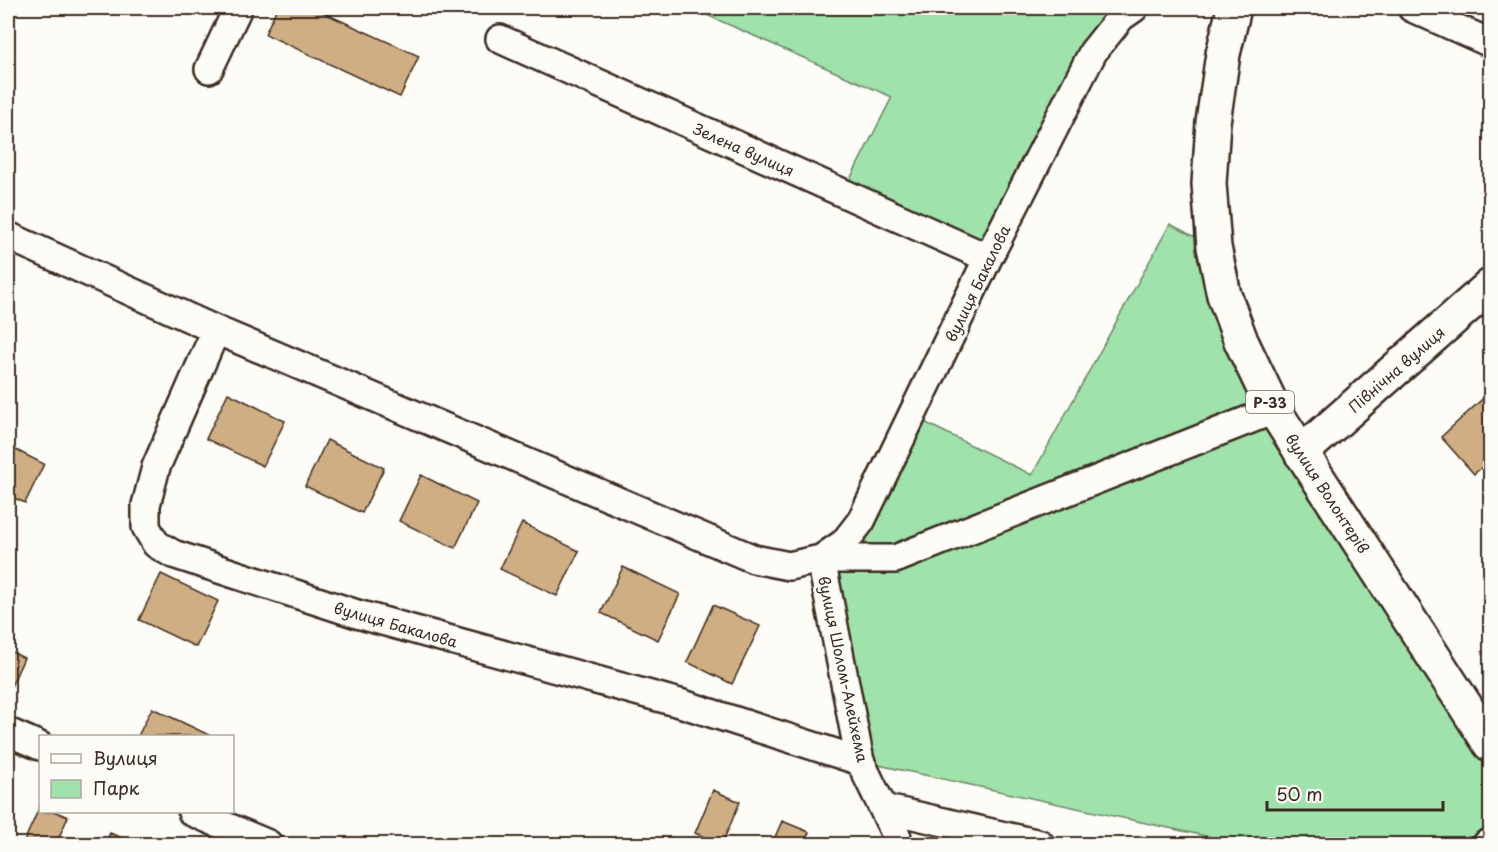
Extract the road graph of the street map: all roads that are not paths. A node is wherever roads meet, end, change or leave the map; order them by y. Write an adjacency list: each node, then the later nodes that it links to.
1 (238, 8): 7 (street)
2 (1134, 8): 9 (street, вулиця Бакалова)
3 (1234, 8): 12 (main road, вулиця Волонтерів / Р-33)
4 (1412, 8): 6 (street)
5 (500, 39): 9 (street, Зелена вулиця)
6 (1491, 43)
7 (209, 69)
8 (8, 236): 11 (street, вулиця Бакалова)
9 (988, 258): 14 (street, вулиця Бакалова)
10 (1491, 286): 13 (main road, Північна вулиця)
11 (216, 330): 14 (street, вулиця Бакалова); 18 (street, вулиця Бакалова)
12 (1274, 410): 13 (main road, вулиця Волонтерів / Р-33); 14 (street, вулиця Бакалова)
13 (1301, 453): 16 (main road, вулиця Волонтерів / Р-33)
14 (821, 559): 18 (street, вулиця Шолом-Алейхема)
15 (8, 732): 17 (street)
16 (1491, 744)
17 (39, 746)
18 (860, 760): 19 (street, вулиця Шолом-Алейхема)
19 (884, 808): 22 (street, вулиця Шолом-Алейхема); 23 (street)
20 (194, 813): 21 (street)
21 (268, 844)
22 (897, 844)
23 (1040, 844)

